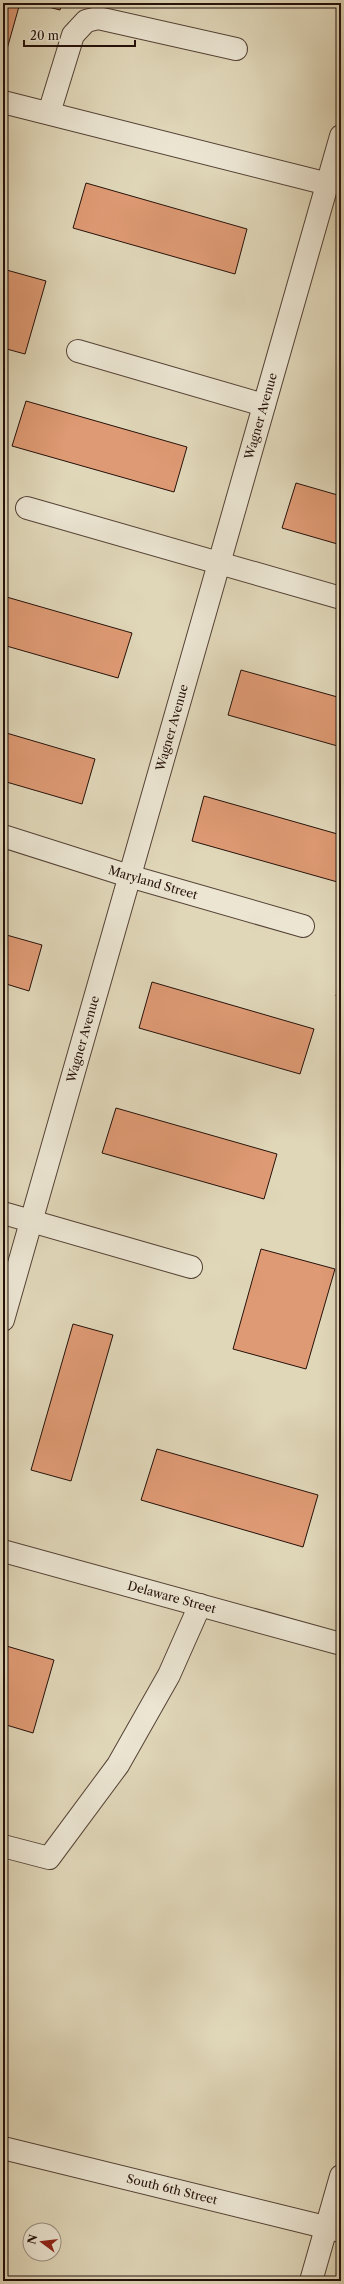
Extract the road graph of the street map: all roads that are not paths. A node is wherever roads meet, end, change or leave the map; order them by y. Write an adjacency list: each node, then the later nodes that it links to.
1 (236, 49): 3 (street)
2 (3, 102): 3 (street)
3 (49, 113): 5 (street)
4 (341, 136): 5 (street, Wagner Avenue)
5 (328, 184): 7 (street, Wagner Avenue)
6 (78, 351): 7 (street)
7 (264, 405): 9 (street, Wagner Avenue)
8 (27, 508): 9 (street)
9 (219, 564): 10 (street); 12 (street, Wagner Avenue)
10 (341, 598)
11 (3, 836): 12 (street, Maryland Street)
12 (130, 876): 13 (street, Maryland Street); 15 (street, Wagner Avenue)
13 (303, 926)
14 (3, 1213): 15 (street)
15 (31, 1221): 16 (street); 17 (street, Wagner Avenue)
16 (191, 1267)
17 (3, 1320)
18 (3, 1552): 19 (street, Delaware Street)
19 (200, 1605): 20 (street, Delaware Street); 21 (street)
20 (341, 1644)
21 (3, 1846)
22 (3, 2148): 24 (street, South 6th Street)
23 (341, 2176): 24 (street)
24 (334, 2229): 25 (street)
25 (310, 2281)

